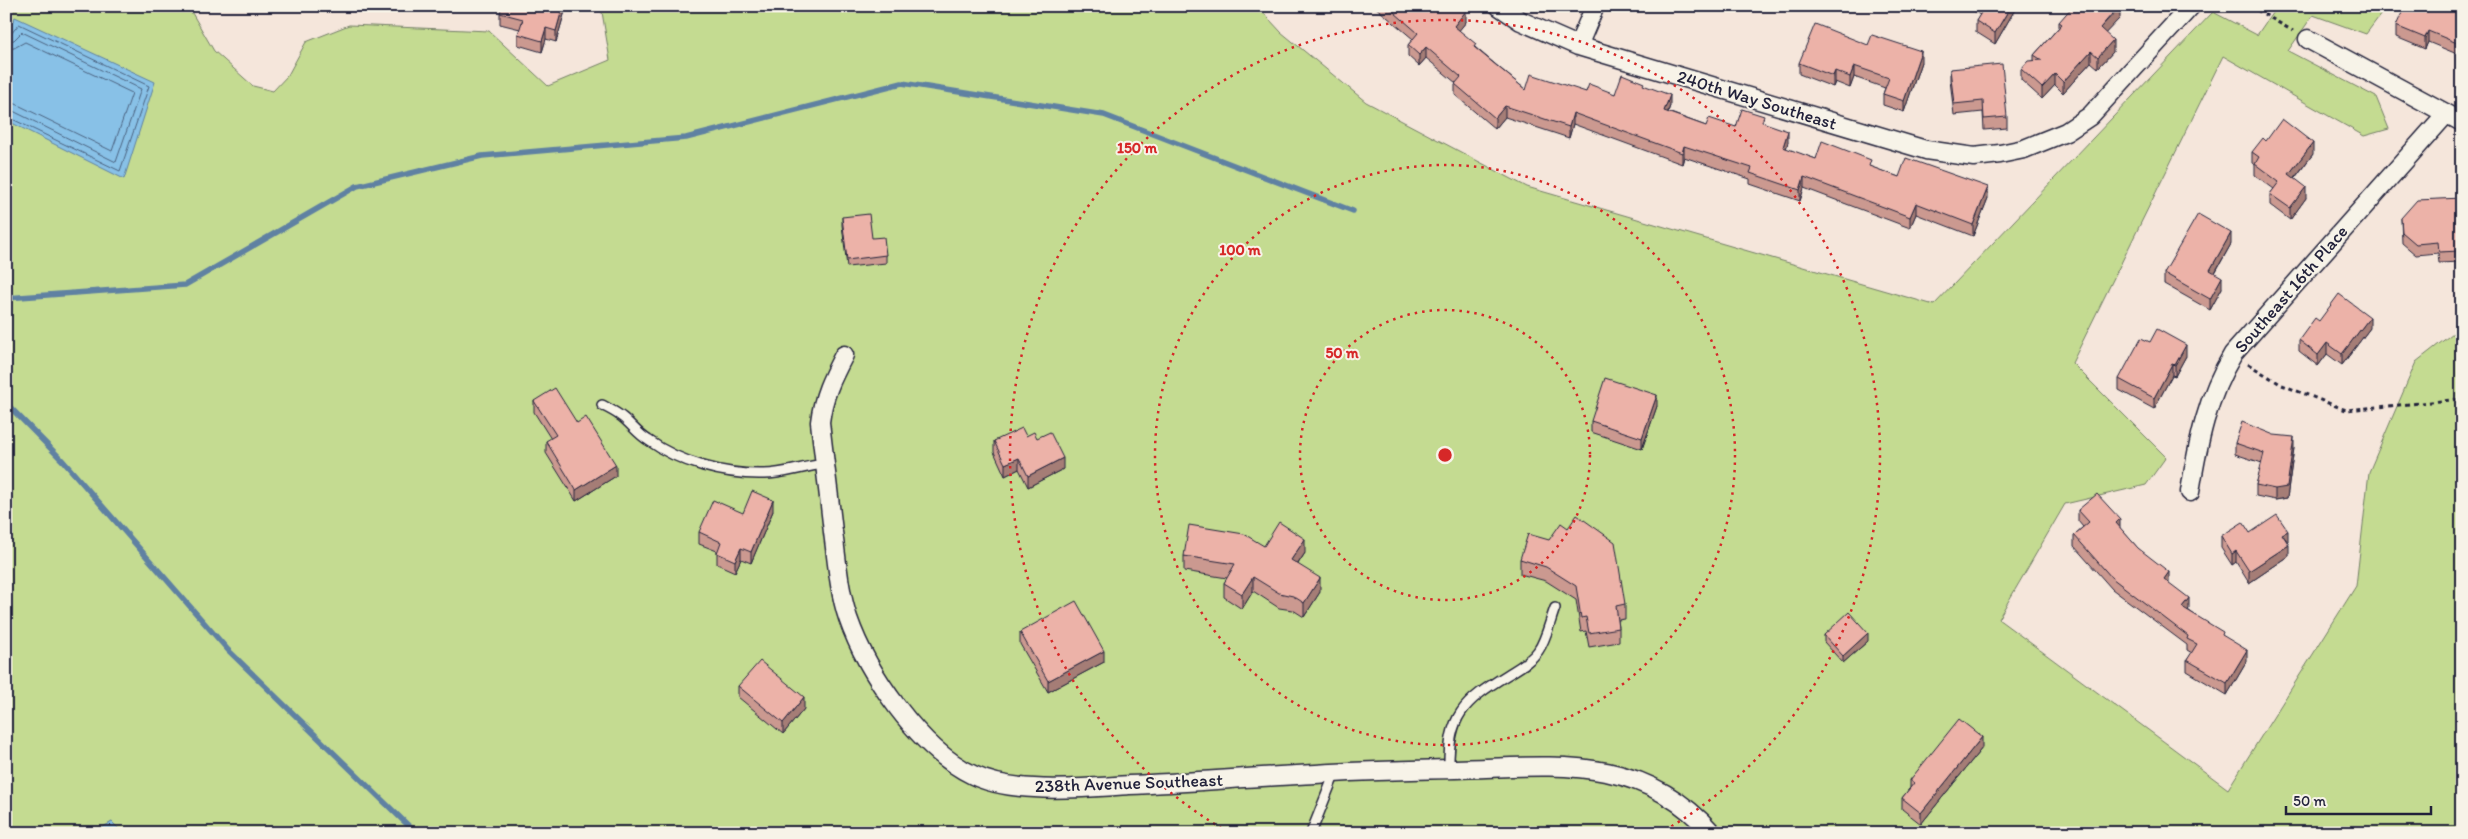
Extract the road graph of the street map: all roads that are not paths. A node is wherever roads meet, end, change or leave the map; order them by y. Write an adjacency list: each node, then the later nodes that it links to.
1 (1499, 6): 5 (street, 240th Way Southeast)
2 (1595, 6): 5 (street)
3 (2190, 6): 5 (street, 240th Way Southeast)
4 (2308, 39): 6 (street)
5 (1578, 46)
6 (2446, 114): 7 (street); 11 (street, Southeast 16th Place)
7 (2462, 122)
8 (844, 355): 10 (street, 238th Avenue Southeast)
9 (602, 405): 10 (lane)
10 (825, 464): 14 (street, 238th Avenue Southeast)
11 (2190, 492)
12 (1555, 608): 13 (lane)
13 (1449, 769): 14 (street, 238th Avenue Southeast); 16 (street, 238th Avenue Southeast)
14 (1335, 773): 15 (lane)
15 (1311, 833)
16 (1712, 833)

